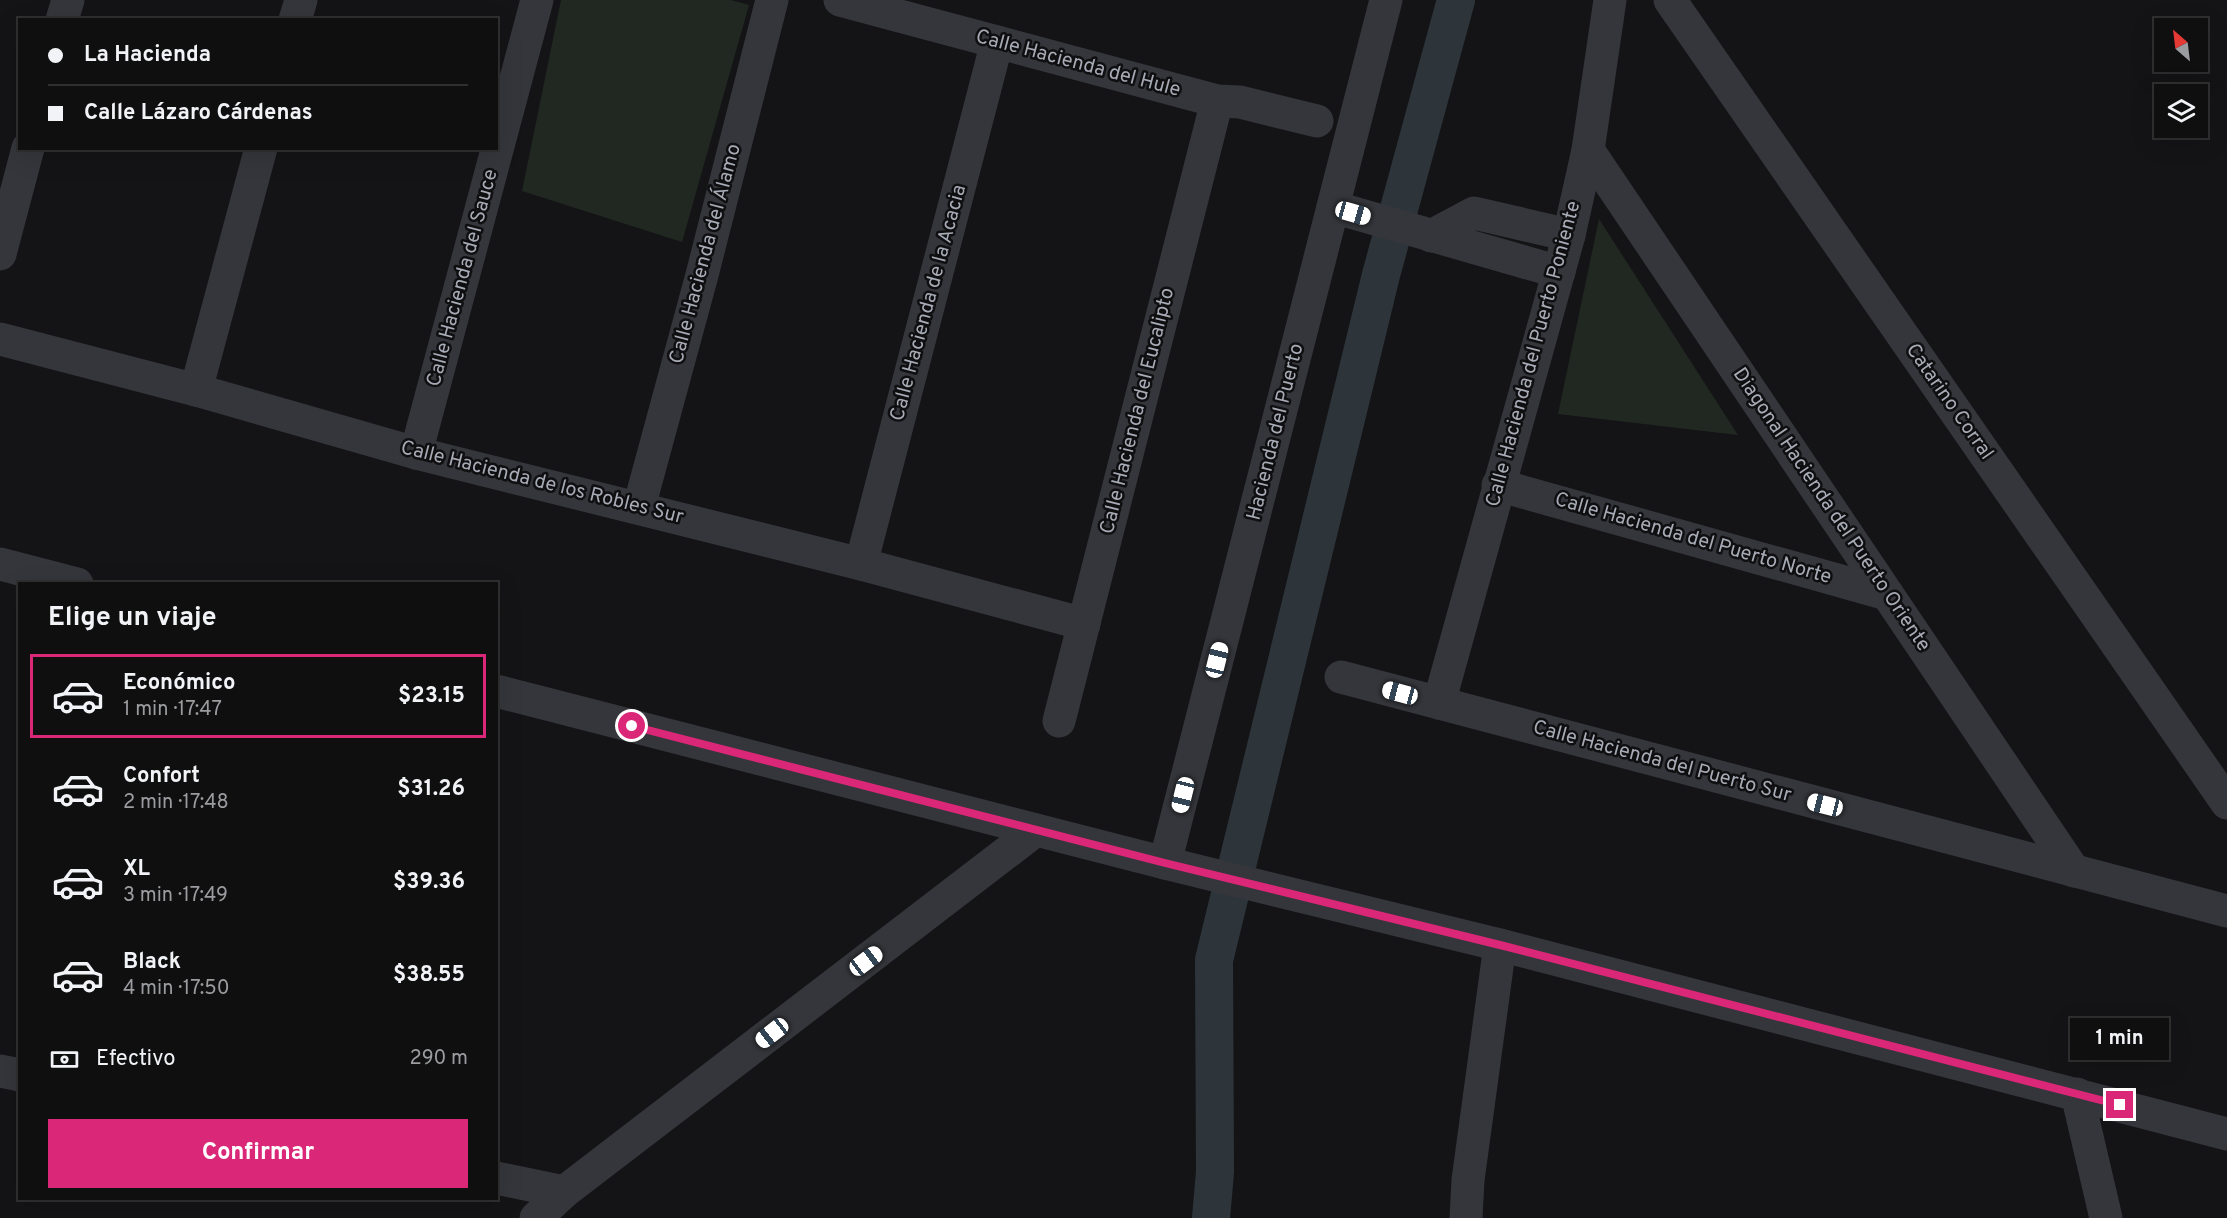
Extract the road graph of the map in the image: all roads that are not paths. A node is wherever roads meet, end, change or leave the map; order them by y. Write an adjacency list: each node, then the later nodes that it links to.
1 (68, 0): 9 (street)
2 (301, 0): 10 (street)
3 (537, 0): 14 (street, Calle Hacienda del Sauce)
4 (772, 0): 28 (street, Calle Hacienda del Álamo)
5 (840, 0): 11 (street, Calle Hacienda del Hule)
6 (1386, 0): 19 (street, Hacienda del Puerto)
7 (1610, 0): 18 (street, Calle Hacienda del Puerto Poniente)
8 (1681, 3): 38 (street, Catarino Corral)
9 (64, 18)
10 (296, 18)
11 (997, 42): 12 (street, Calle Hacienda del Hule); 30 (street, Calle Hacienda de la Acacia)
12 (1217, 101): 13 (street, Calle Hacienda del Hule); 33 (street, Calle Hacienda del Eucalipto)
13 (1317, 121)
14 (498, 146)
15 (27, 150): 22 (street)
16 (260, 150): 25 (street)
17 (497, 150): 26 (street, Calle Hacienda del Sauce)
18 (1588, 150): 21 (street, Calle Hacienda del Puerto Poniente); 32 (street, Diagonal Hacienda del Puerto Oriente)
19 (1333, 207): 20 (street); 40 (street, Hacienda del Puerto)
20 (1431, 236): 21 (street); 23 (street)
21 (1569, 236): 23 (street, Calle Hacienda del Puerto Poniente)
22 (0, 254)
23 (1559, 272): 27 (street, Calle Hacienda del Puerto Poniente)
24 (0, 339): 25 (street, Calle Hacienda de los Robles Sur)
25 (196, 390): 26 (street, Calle Hacienda de los Robles Sur)
26 (416, 453): 28 (street, Calle Hacienda de los Robles Sur)
27 (1498, 485): 32 (street, Calle Hacienda del Puerto Norte); 36 (street, Calle Hacienda del Puerto Poniente)
28 (639, 507): 30 (street, Calle Hacienda de los Robles Sur)
29 (0, 564): 31 (street)
30 (861, 564): 33 (street, Calle Hacienda de los Robles Sur)
31 (69, 582)
32 (1887, 594): 41 (street, Diagonal Hacienda del Puerto Oriente)
33 (1084, 624): 37 (street, Calle Hacienda del Eucalipto)
34 (1341, 677): 36 (street, Calle Hacienda del Puerto Sur)
35 (498, 692): 39 (street)
36 (1439, 703): 41 (street, Calle Hacienda del Puerto Sur)
37 (1059, 722)
38 (2227, 803)
39 (1036, 830): 40 (street); 49 (street)
40 (1167, 863): 43 (street)
41 (2074, 871): 42 (street, Calle Hacienda del Puerto Sur)
42 (2227, 911)
43 (1500, 945): 46 (street); 51 (street)
44 (0, 1071): 45 (street)
45 (18, 1075)
46 (2078, 1094): 47 (street); 52 (street)
47 (2227, 1134)
48 (498, 1178): 49 (street)
49 (564, 1192): 50 (street)
50 (536, 1218)
51 (1466, 1218)
52 (2106, 1218)

